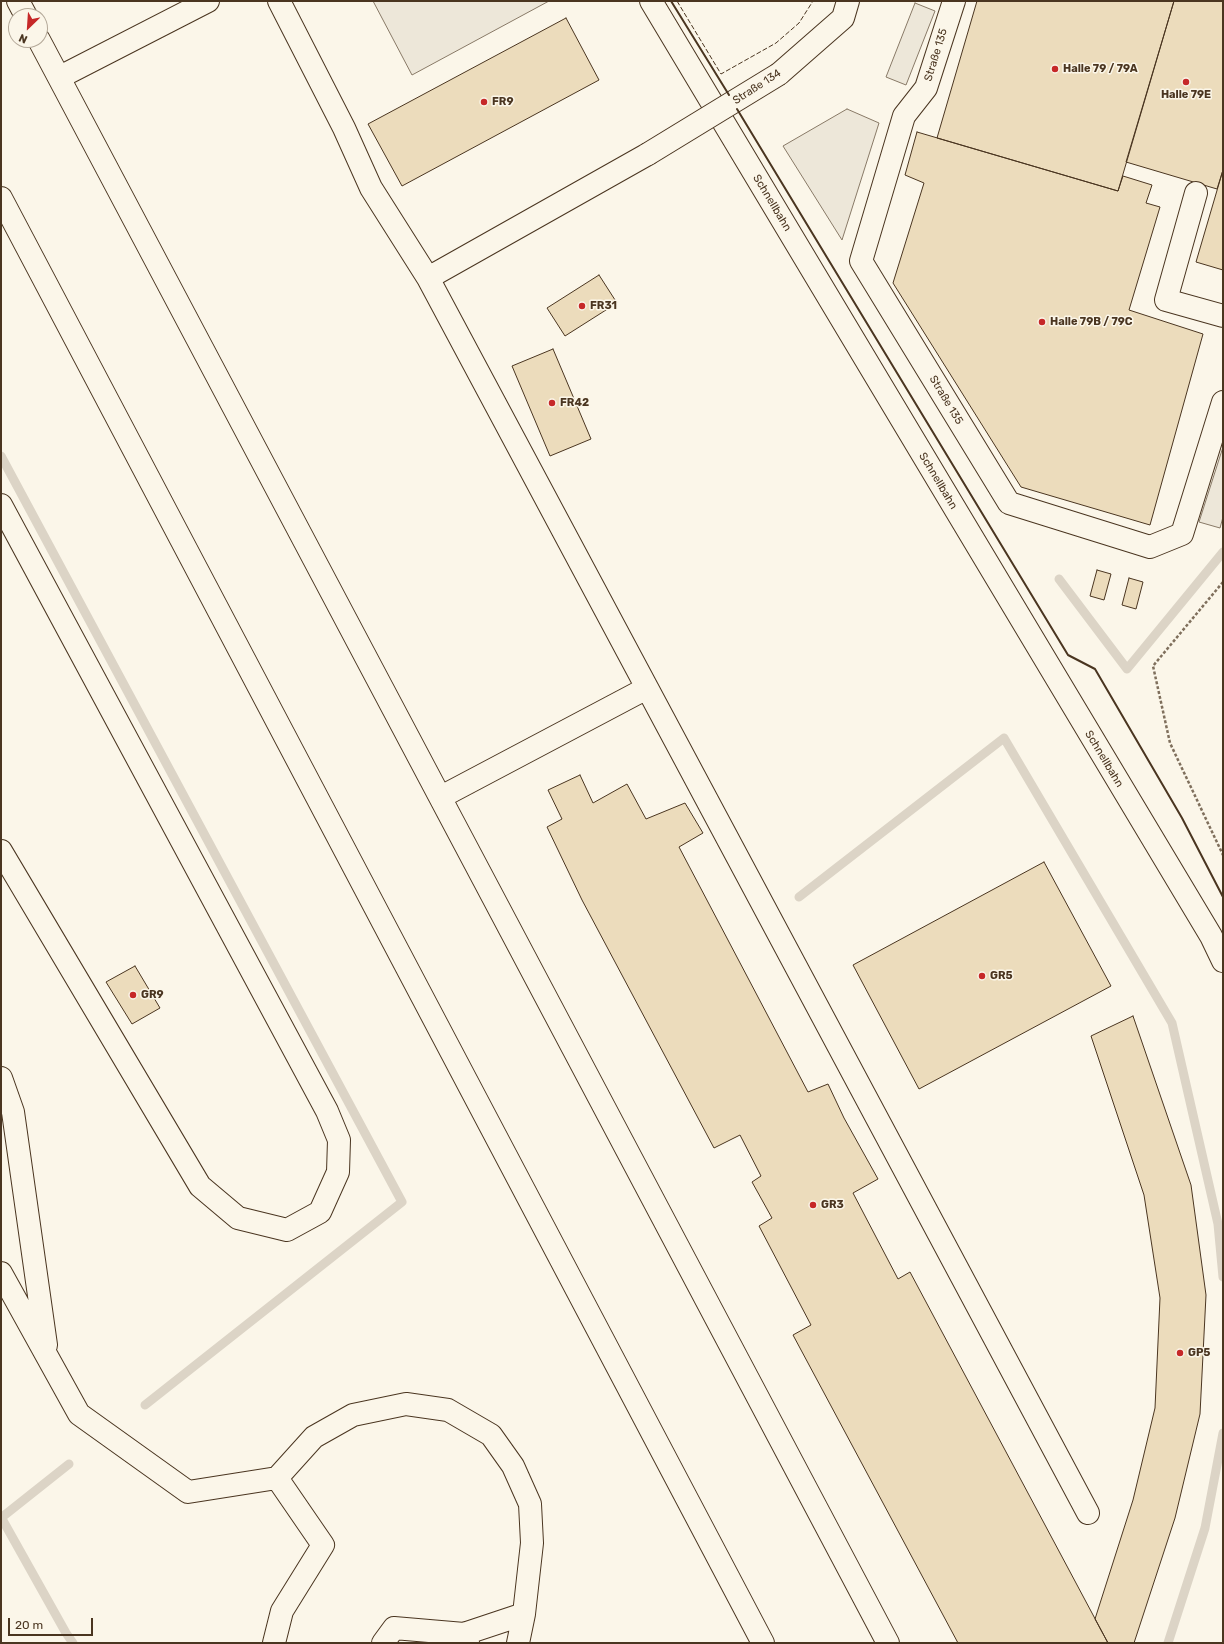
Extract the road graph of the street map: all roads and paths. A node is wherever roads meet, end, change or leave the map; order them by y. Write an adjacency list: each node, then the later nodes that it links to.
1 (208, 1): 7 (street)
2 (651, 1): 19 (street, Schnellbahn)
3 (848, 1): 10 (street, Straße 134, bridge)
4 (954, 1): 12 (street, Straße 135)
5 (279, 2): 10 (street)
6 (44, 48): 7 (street)
7 (60, 77): 16 (street)
8 (1196, 193): 11 (street)
9 (1, 198): 30 (street)
10 (428, 278): 15 (street)
11 (1223, 316)
12 (1223, 402)
13 (1, 505): 17 (street)
14 (1223, 582): 18 (path)
15 (647, 688): 16 (street); 24 (street)
16 (441, 797): 31 (street)
17 (1, 851)
18 (1223, 855)
19 (1223, 962)
20 (1, 1078): 22 (street)
21 (1, 1273): 22 (street)
22 (48, 1357): 23 (street)
23 (277, 1478): 25 (street); 27 (street)
24 (1088, 1513)
25 (524, 1614): 26 (street); 29 (street)
26 (466, 1638): 28 (street)
27 (274, 1643)
28 (383, 1643)
29 (518, 1643)
30 (763, 1643)
31 (888, 1643)

